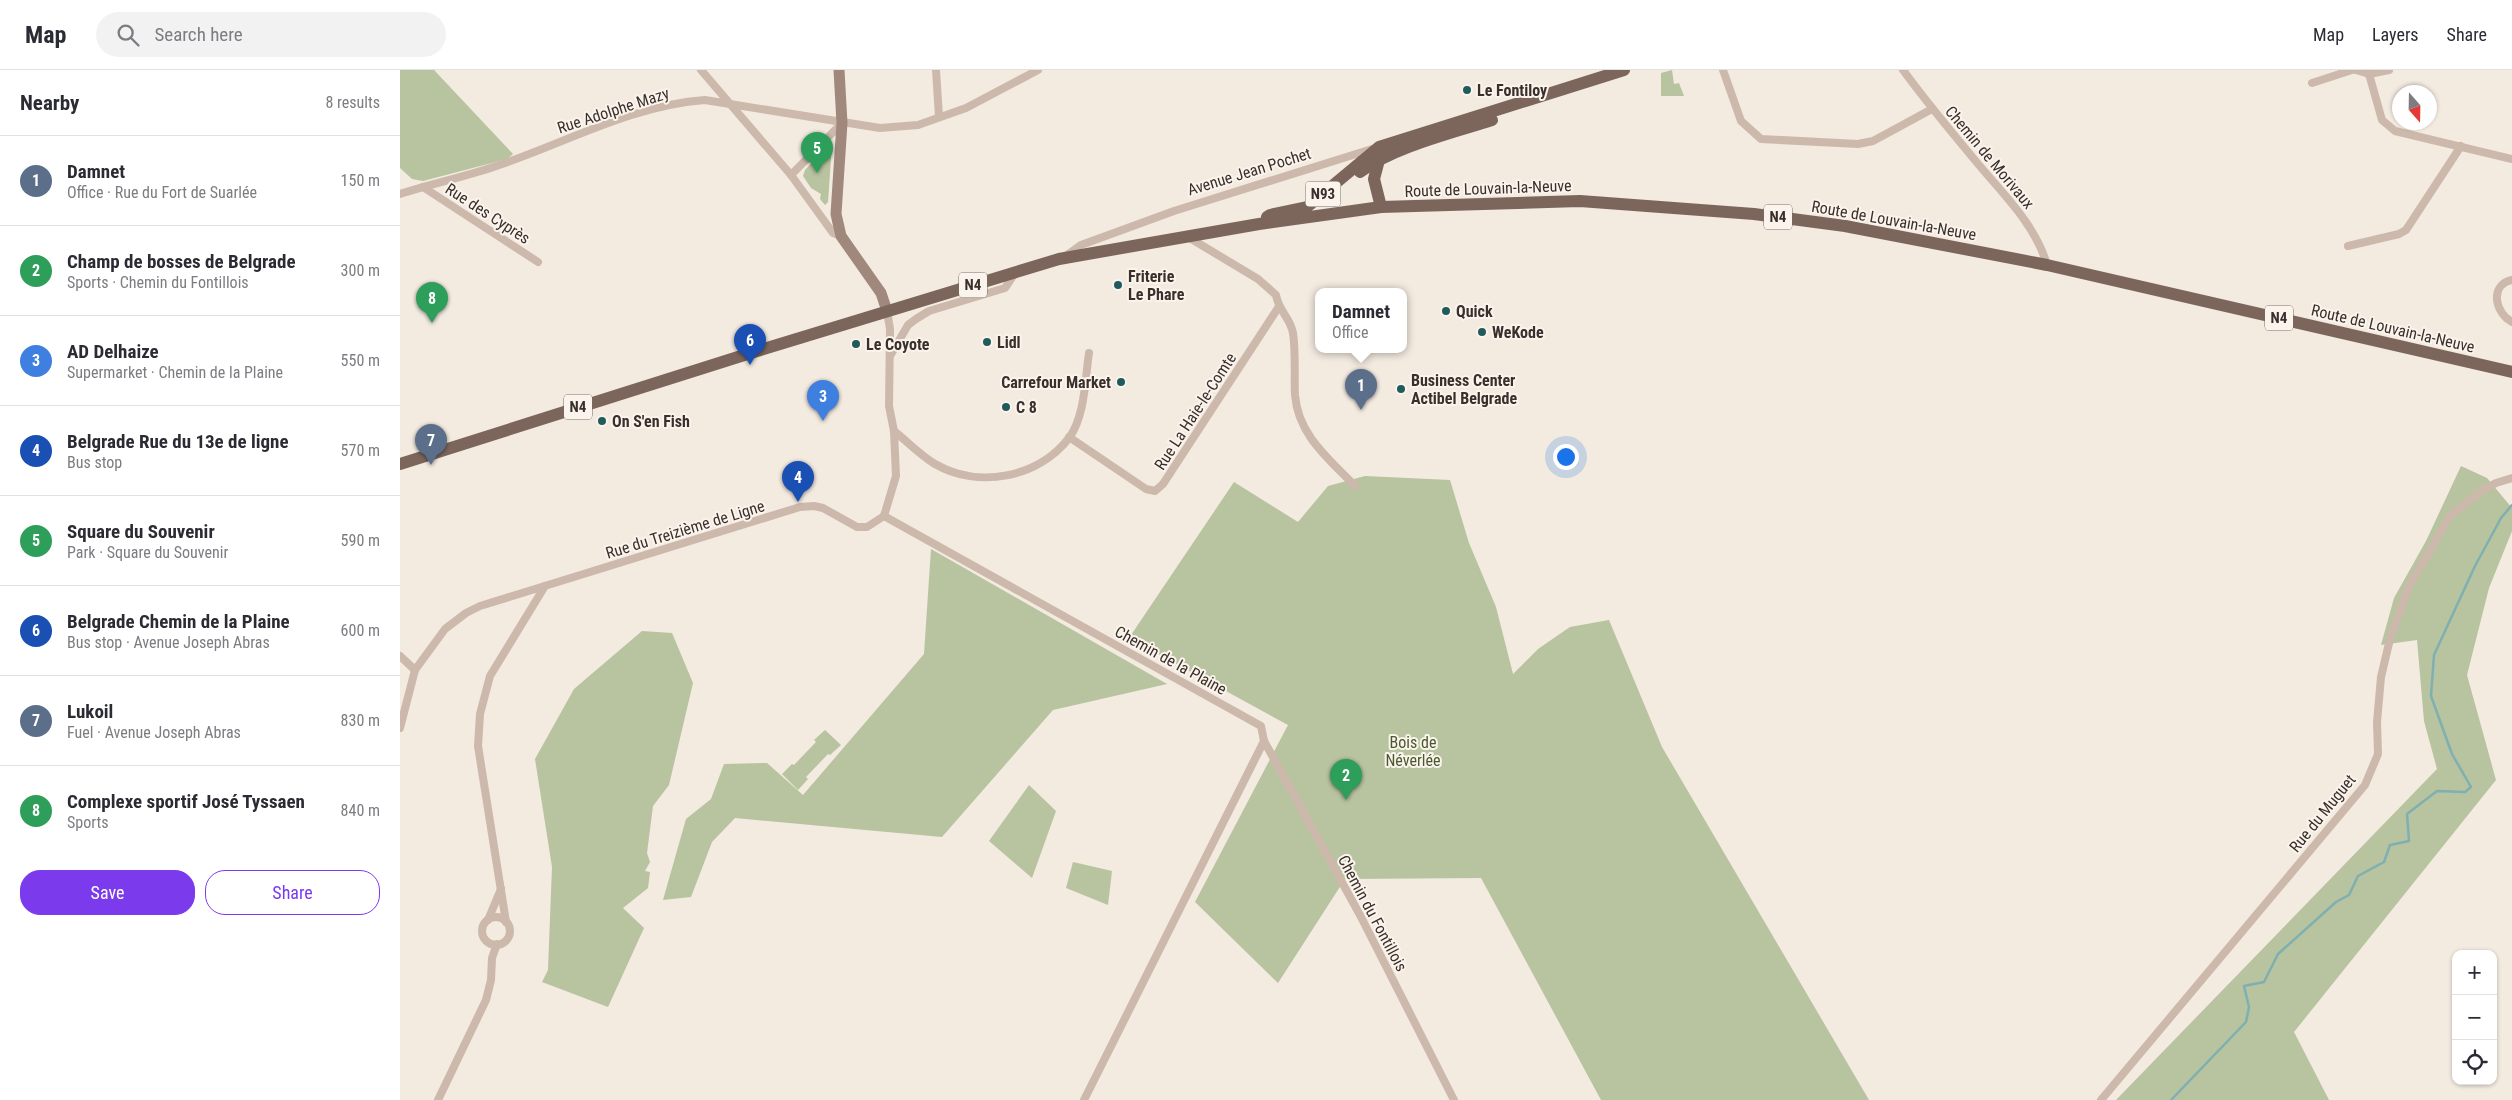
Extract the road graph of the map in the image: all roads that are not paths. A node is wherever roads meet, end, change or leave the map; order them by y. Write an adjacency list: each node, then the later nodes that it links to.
1 (701, 70): 14 (street)
2 (839, 70): 17 (street)
3 (936, 70): 16 (street)
4 (1038, 70): 16 (street, Rue Adolphe Mazy)
5 (1624, 70): 19 (main road, Avenue Jean Pochet / N93)
6 (1634, 70): 19 (main road)
7 (1723, 70): 15 (street)
8 (1903, 70): 15 (street, Chemin de Morivaux)
9 (2352, 70): 13 (street)
10 (2356, 70): 12 (street)
11 (2389, 70): 12 (street)
12 (2369, 74): 18 (street)
13 (2312, 83)
14 (732, 105): 17 (street, Rue Adolphe Mazy); 21 (street); 22 (street, Rue Adolphe Mazy)
15 (1932, 109): 32 (street, Chemin de Morivaux)
16 (939, 118): 17 (street, Rue Adolphe Mazy)
17 (842, 123): 21 (street); 27 (street)
18 (2460, 146): 20 (street); 29 (street)
19 (1379, 154): 24 (main road); 25 (main road); 26 (main road, N93); 30 (street, Avenue Jean Pochet)
20 (2512, 159)
21 (791, 175): 27 (street)
22 (423, 187): 23 (street, Rue Adolphe Mazy); 31 (street, Rue des Cyprès)
23 (400, 194)
24 (1381, 208): 25 (main road, Route de Louvain-la-Neuve / N4); 32 (main road, Route de Louvain-la-Neuve / N4)
25 (1306, 217): 26 (main road, Route de Louvain-la-Neuve / N4)
26 (1259, 224): 28 (main road, N4)
27 (840, 236): 36 (street)
28 (1187, 236): 30 (main road, N4); 35 (street)
29 (2348, 246)
30 (1059, 259): 33 (main road, Avenue Jean Pochet / N4)
31 (538, 262)
32 (2047, 265): 40 (main road, Route de Louvain-la-Neuve / N4)
33 (1016, 272): 36 (main road, Avenue Jean Pochet / N4); 39 (street)
34 (2512, 280): 37 (street)
35 (1278, 308): 42 (street, Rue La Haie-le-Comte); 45 (street)
36 (887, 311): 39 (street); 43 (main road, N4)
37 (2512, 322)
38 (1089, 353): 42 (street)
39 (889, 358): 41 (street)
40 (2512, 372)
41 (894, 431): 42 (street); 46 (street)
42 (1069, 437)
43 (400, 464)
44 (2512, 478): 59 (street, Rue du Muguet)
45 (1355, 486)
46 (884, 516): 47 (street, Rue du Treizième de Ligne); 51 (street, Chemin de la Plaine)
47 (545, 586): 49 (street, Rue du Treizième de Ligne); 52 (street)
48 (400, 656): 49 (street)
49 (415, 670): 50 (street)
50 (400, 728)
51 (1264, 741): 57 (street); 58 (street, Chemin du Fontillois)
52 (501, 889): 53 (street); 54 (street)
53 (488, 920): 54 (street); 55 (street)
54 (506, 922): 55 (street)
55 (497, 944): 56 (street)
56 (438, 1100)
57 (1084, 1100)
58 (1454, 1100)
59 (2101, 1100)

